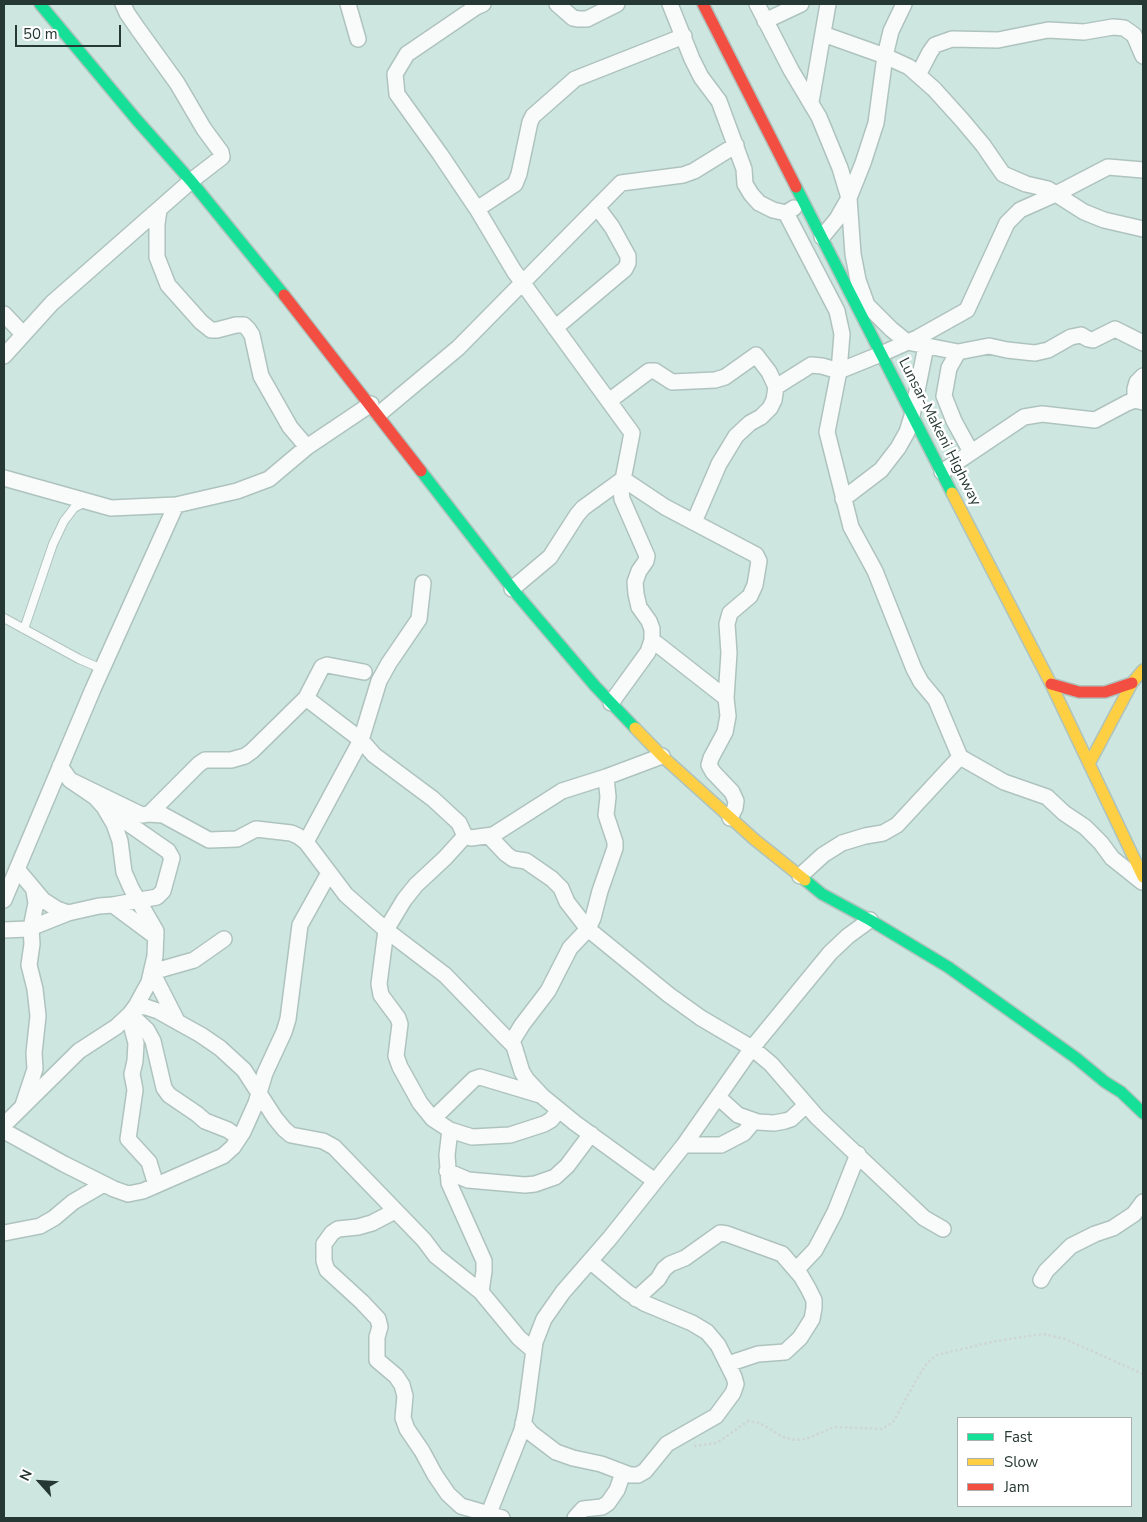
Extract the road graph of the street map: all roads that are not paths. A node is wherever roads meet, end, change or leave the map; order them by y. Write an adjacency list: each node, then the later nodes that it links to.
1 (40, 4): 23 (street)
2 (123, 4): 23 (street)
3 (348, 4): 16 (street)
4 (483, 4): 28 (street)
5 (558, 4): 6 (street)
6 (617, 4)
7 (670, 4): 15 (street)
8 (703, 4): 26 (street, Lunsar-Makeni Highway)
9 (757, 4): 13 (street)
10 (800, 4): 13 (street)
11 (828, 4): 14 (street)
12 (904, 4): 17 (street)
13 (765, 21): 20 (street)
14 (823, 34): 17 (street); 20 (street)
15 (684, 36): 21 (street); 28 (street)
16 (358, 39)
17 (885, 56): 19 (street); 25 (street)
18 (1143, 56): 19 (street)
19 (918, 75): 24 (street)
20 (811, 102): 25 (street)
21 (736, 145): 27 (street); 30 (street)
22 (1143, 170): 24 (street)
23 (191, 182): 29 (street); 48 (street)
24 (1056, 194): 31 (street); 37 (street)
25 (849, 198): 32 (street); 37 (street)
26 (803, 201): 30 (street); 32 (street, Lunsar-Makeni Highway)
27 (597, 207): 33 (street); 35 (street)
28 (477, 209): 33 (street)
29 (159, 210): 36 (street); 50 (street)
30 (786, 213): 43 (street)
31 (1143, 229)
32 (822, 237): 41 (street, Lunsar-Makeni Highway)
33 (523, 283): 35 (street); 48 (street)
34 (4, 314): 36 (street)
35 (555, 328): 46 (street)
36 (23, 334): 42 (street)
37 (908, 342): 39 (street); 41 (street)
38 (1143, 343): 40 (street)
39 (926, 346): 40 (street); 49 (street)
40 (958, 352): 51 (street)
41 (881, 354): 43 (street); 49 (street, Lunsar-Makeni Highway)
42 (4, 356)
43 (839, 371): 45 (street); 55 (street)
44 (1143, 376): 47 (street)
45 (776, 386): 46 (street); 58 (street)
46 (609, 401): 54 (street)
47 (1139, 401): 51 (street)
48 (375, 409): 50 (street); 60 (street)
49 (912, 416): 52 (street, Lunsar-Makeni Highway); 55 (street)
50 (308, 447): 57 (street)
51 (971, 452): 52 (street)
52 (942, 472): 68 (street, Lunsar-Makeni Highway)
53 (4, 478): 56 (street)
54 (623, 479): 58 (street); 60 (street); 63 (street)
55 (844, 499): 74 (street)
56 (85, 502): 57 (street); 62 (lane)
57 (176, 505): 64 (street)
58 (694, 522): 70 (street)
59 (423, 583): 72 (street)
60 (512, 589): 71 (street)
61 (4, 618): 62 (lane)
62 (24, 629): 64 (lane)
63 (652, 640): 70 (street); 71 (street)
64 (102, 669): 76 (street)
65 (1143, 670): 67 (street)
66 (364, 672): 69 (street)
67 (1132, 683): 68 (street); 75 (street)
68 (1051, 684): 75 (street, Lunsar-Makeni Highway)
69 (306, 698): 72 (street); 80 (street)
70 (726, 698): 81 (street)
71 (611, 703): 73 (street)
72 (361, 740): 82 (street); 84 (street)
73 (662, 756): 77 (street); 81 (street)
74 (960, 757): 87 (street); 89 (street)
75 (1089, 764): 88 (street, Lunsar-Makeni Highway)
76 (60, 766): 78 (street); 85 (street)
77 (606, 777): 83 (street); 97 (street)
78 (70, 780): 79 (street); 80 (street)
79 (104, 807): 92 (street); 92 (street)
80 (148, 814): 84 (street)
81 (730, 818): 87 (street)
82 (465, 836): 83 (street); 99 (street)
83 (489, 836): 97 (street)
84 (306, 842): 86 (street)
85 (17, 869): 90 (street); 91 (street)
86 (329, 872): 99 (street); 107 (street)
87 (800, 876): 95 (street)
88 (1143, 877)
89 (1143, 882)
90 (34, 890): 94 (street); 96 (street)
91 (4, 900)
92 (140, 901): 93 (street); 100 (street)
93 (113, 905): 94 (street); 100 (street)
94 (68, 913): 96 (street)
95 (870, 920): 106 (street); 113 (street)
96 (31, 928): 98 (street); 111 (street)
97 (588, 928): 105 (street); 106 (street)
98 (4, 930)
99 (386, 930): 105 (street); 114 (street)
100 (156, 937): 102 (street)
101 (224, 938): 102 (street)
102 (152, 972): 103 (street); 104 (street)
103 (131, 1012): 104 (street); 111 (street); 120 (street); 126 (street)
104 (177, 1021): 107 (street)
105 (511, 1044): 108 (street)
106 (752, 1048): 109 (street); 110 (street)
107 (259, 1093): 120 (street); 128 (street)
108 (542, 1096): 112 (street); 114 (street)
109 (718, 1097): 115 (street); 121 (street)
110 (806, 1105): 115 (street); 122 (street)
111 (22, 1108): 116 (street)
112 (559, 1110): 117 (street); 119 (street)
113 (1143, 1113)
114 (433, 1119): 117 (street)
115 (754, 1121): 121 (street)
116 (4, 1125)
117 (450, 1130): 123 (street)
118 (4, 1131): 125 (street)
119 (591, 1134): 123 (street); 124 (street)
120 (239, 1138): 126 (street)
121 (684, 1145): 124 (street)
122 (858, 1154): 129 (street); 132 (street)
123 (447, 1171): 134 (street)
124 (655, 1181): 131 (street)
125 (104, 1184): 126 (street); 130 (street)
126 (156, 1186)
127 (1143, 1202): 133 (street)
128 (395, 1211): 134 (street); 140 (street)
129 (942, 1229)
130 (4, 1233)
131 (590, 1261): 135 (street); 136 (street)
132 (796, 1270): 135 (street); 137 (street)
133 (1040, 1280)
134 (481, 1292): 136 (street)
135 (636, 1298): 137 (street)
136 (533, 1350): 138 (street)
137 (728, 1364): 139 (street)
138 (523, 1423): 139 (street); 140 (street)
139 (623, 1473): 141 (street)
140 (493, 1517)
141 (575, 1518)

